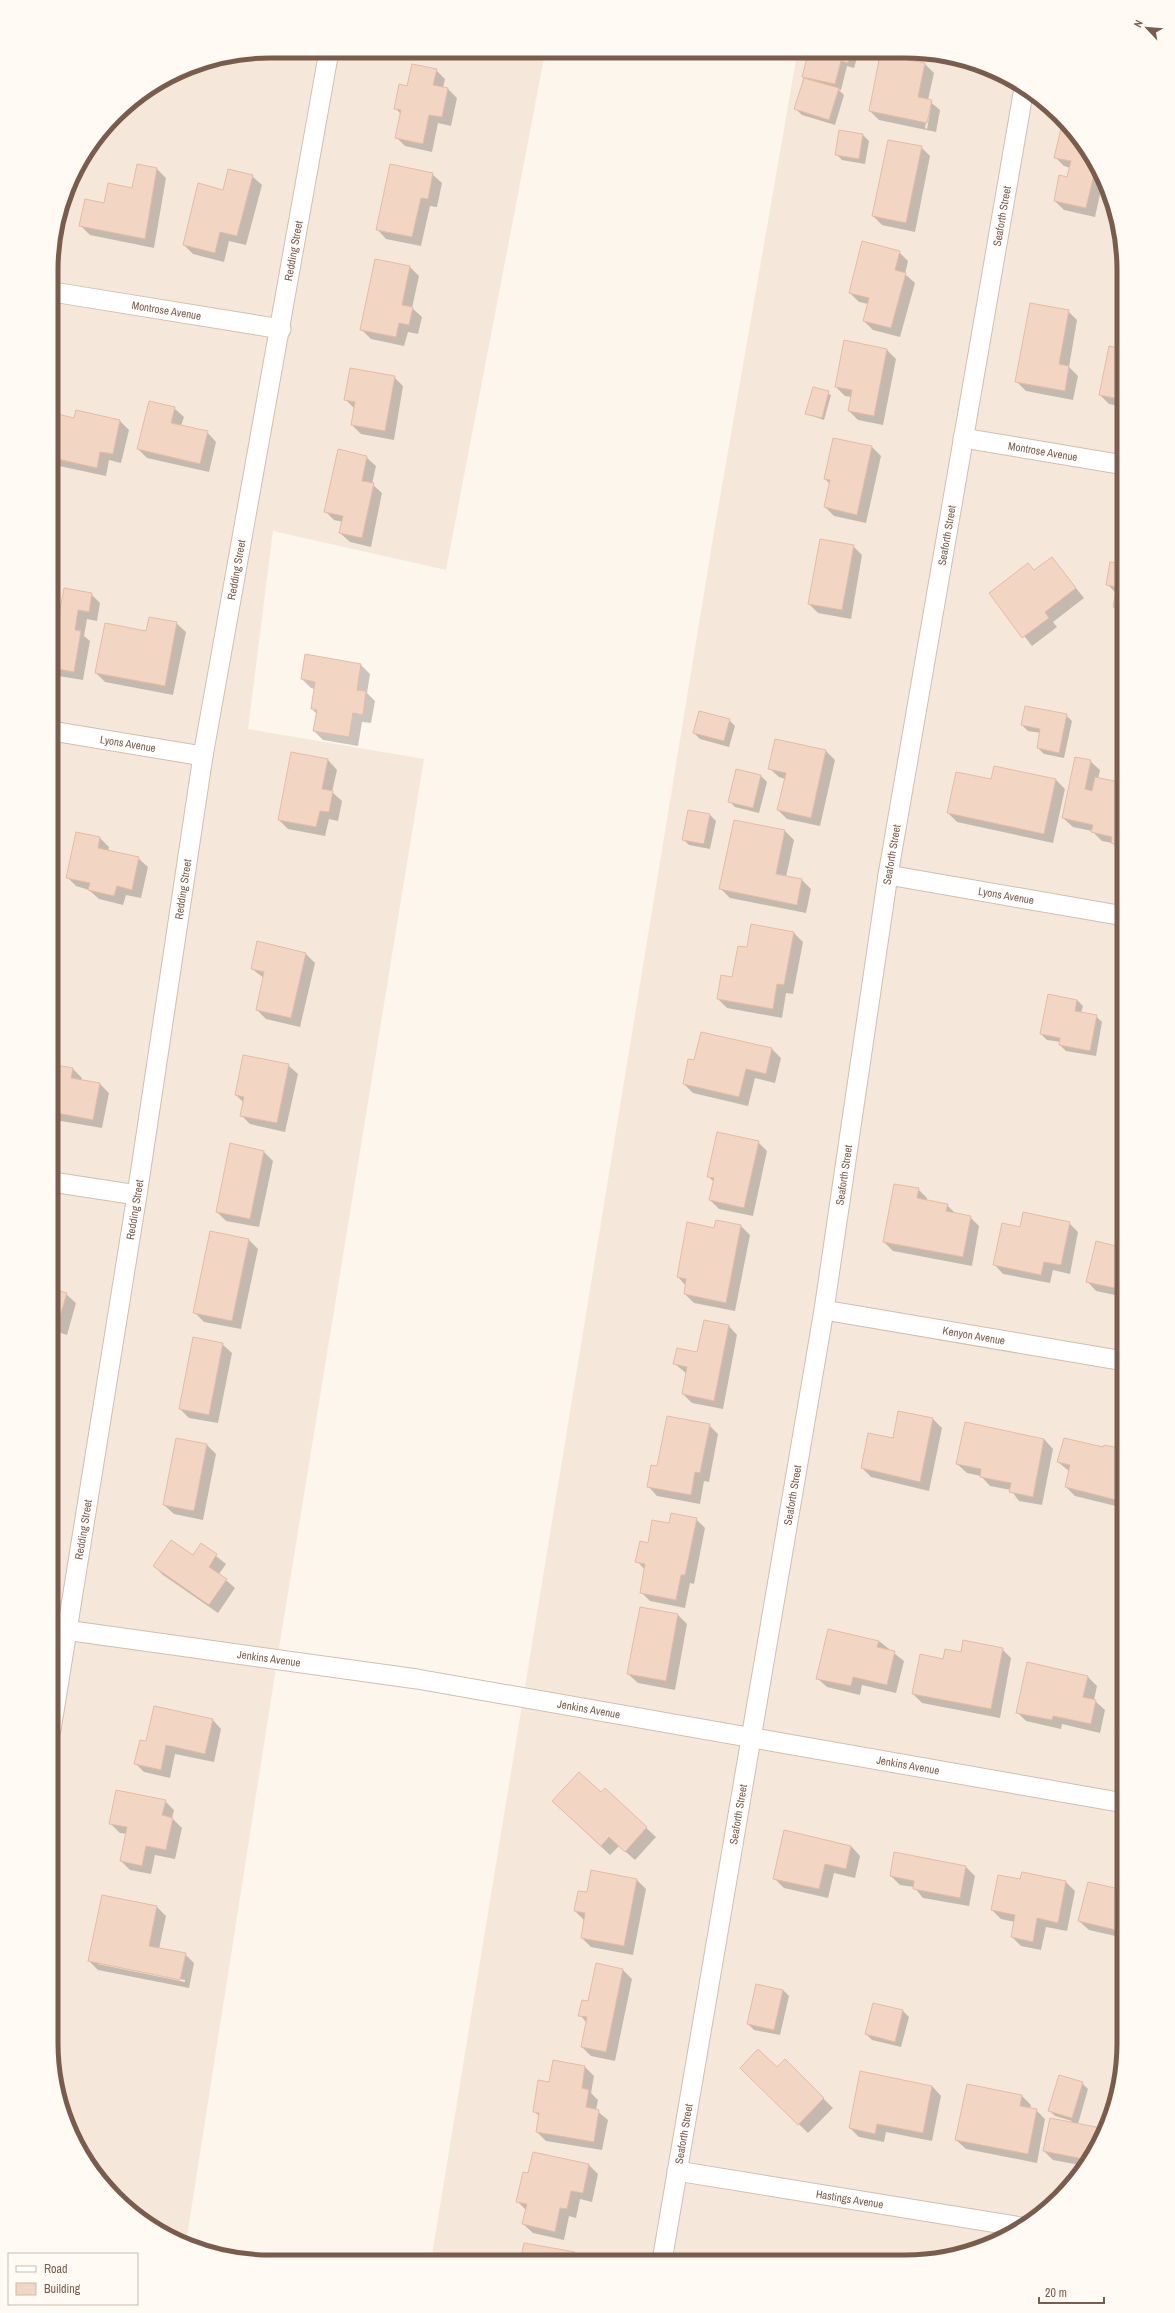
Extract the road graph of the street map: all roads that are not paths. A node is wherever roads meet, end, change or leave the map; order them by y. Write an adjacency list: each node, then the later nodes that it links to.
1 (328, 58): 4 (street, Redding Street)
2 (1023, 94): 5 (street, Seaforth Street)
3 (58, 293): 4 (street, Montrose Avenue)
4 (281, 330): 8 (street, Redding Street)
5 (962, 438): 6 (street, Montrose Avenue); 9 (street, Seaforth Street)
6 (1117, 464)
7 (58, 732): 8 (street, Lyons Avenue)
8 (203, 756): 12 (street, Redding Street)
9 (888, 875): 10 (street, Lyons Avenue); 13 (street, Seaforth Street)
10 (1117, 915)
11 (58, 1183): 12 (street)
12 (137, 1195): 15 (street, Redding Street)
13 (824, 1310): 14 (street, Kenyon Avenue); 17 (street, Seaforth Street)
14 (1117, 1360)
15 (59, 1630): 16 (street, Redding Street); 17 (street, Jenkins Avenue)
16 (58, 1642)
17 (750, 1738): 18 (street, Jenkins Avenue); 19 (street, Seaforth Street)
18 (1117, 1802)
19 (677, 2171): 20 (street, Hastings Avenue); 21 (street, Seaforth Street)
20 (1013, 2226)
21 (663, 2255)

